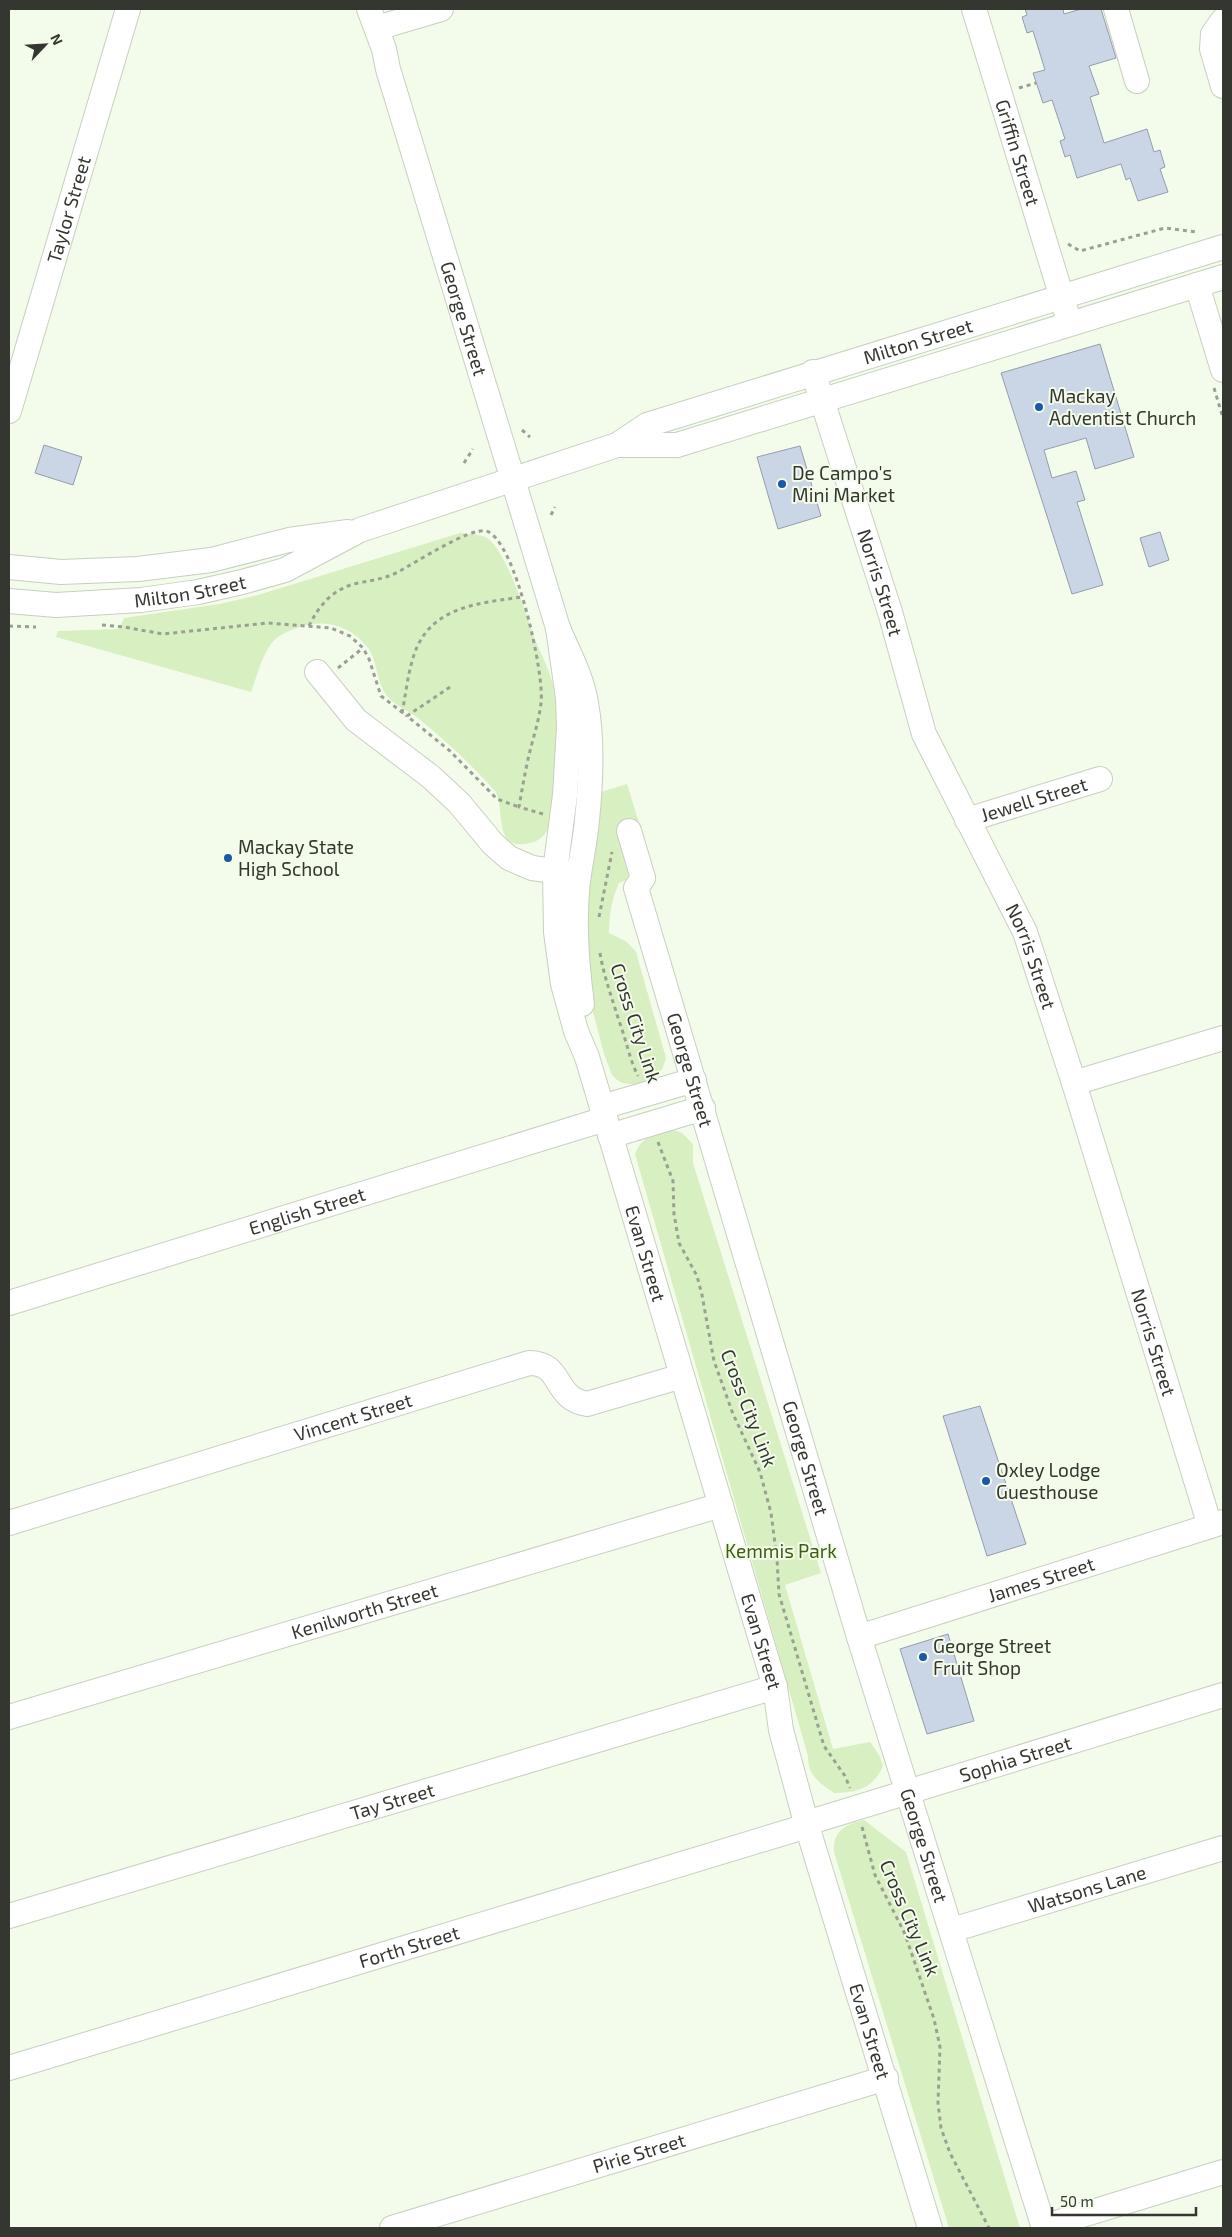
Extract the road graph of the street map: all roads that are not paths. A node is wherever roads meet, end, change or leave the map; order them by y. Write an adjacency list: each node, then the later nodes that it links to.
1 (128, 9): 17 (street, Taylor Street)
2 (441, 9): 5 (street)
3 (974, 9): 12 (street, Griffin Street)
4 (1116, 9): 7 (street)
5 (373, 18): 19 (street, George Street)
6 (1223, 20): 8 (street)
7 (1137, 81)
8 (1223, 86)
9 (1223, 247): 12 (street, Milton Street)
10 (1223, 277): 11 (street, Milton Street)
11 (1197, 285): 13 (street, Milton Street); 14 (street)
12 (1062, 296): 13 (street, Griffin Street); 15 (street, Milton Street)
13 (1070, 323): 16 (street, Milton Street)
14 (1223, 370)
15 (813, 372): 16 (street, Norris Street); 18 (street, Milton Street)
16 (823, 400): 18 (street, Milton Street); 26 (street, Norris Street)
17 (9, 411)
18 (617, 445): 19 (street, Milton Street)
19 (513, 479): 20 (street, Milton Street); 23 (street, George Street)
20 (360, 530): 21 (street, Milton Street); 22 (street, Milton Street)
21 (9, 567)
22 (9, 601)
23 (558, 628): 28 (street, George Street); 29 (street, George Street)
24 (320, 676): 28 (street)
25 (1100, 779): 26 (street, Jewell Street)
26 (968, 820): 33 (street, Norris Street)
27 (621, 838): 32 (street, George Street)
28 (555, 871): 29 (street); 31 (street, Evan Street)
29 (579, 874): 31 (street, Evan Street)
30 (1223, 1038): 33 (street)
31 (587, 1057): 35 (street, Evan Street)
32 (694, 1080): 34 (street, George Street); 35 (street)
33 (1074, 1082): 40 (street, Norris Street)
34 (703, 1108): 35 (street); 41 (street, George Street)
35 (606, 1120): 36 (street, English Street); 37 (street, Evan Street)
36 (9, 1303)
37 (682, 1376): 38 (street, Evan Street); 39 (street, Vincent Street)
38 (721, 1505): 42 (street, Evan Street); 44 (street, Kenilworth Street)
39 (9, 1523)
40 (1216, 1524): 41 (street, James Street)
41 (859, 1638): 45 (street, George Street)
42 (775, 1687): 46 (street, Evan Street); 48 (street, Tay Street)
43 (1223, 1695): 45 (street, Sophia Street)
44 (9, 1717)
45 (908, 1793): 46 (street, Sophia Street); 49 (street, George Street)
46 (807, 1824): 50 (street, Forth Street); 51 (street, Evan Street)
47 (1223, 1849): 49 (street, Watsons Lane)
48 (9, 1916)
49 (952, 1930): 55 (street, George Street)
50 (9, 2068)
51 (886, 2078): 53 (street, Pirie Street); 54 (street, Evan Street)
52 (1223, 2172): 55 (street)
53 (392, 2228)
54 (930, 2228)
55 (1044, 2228)

